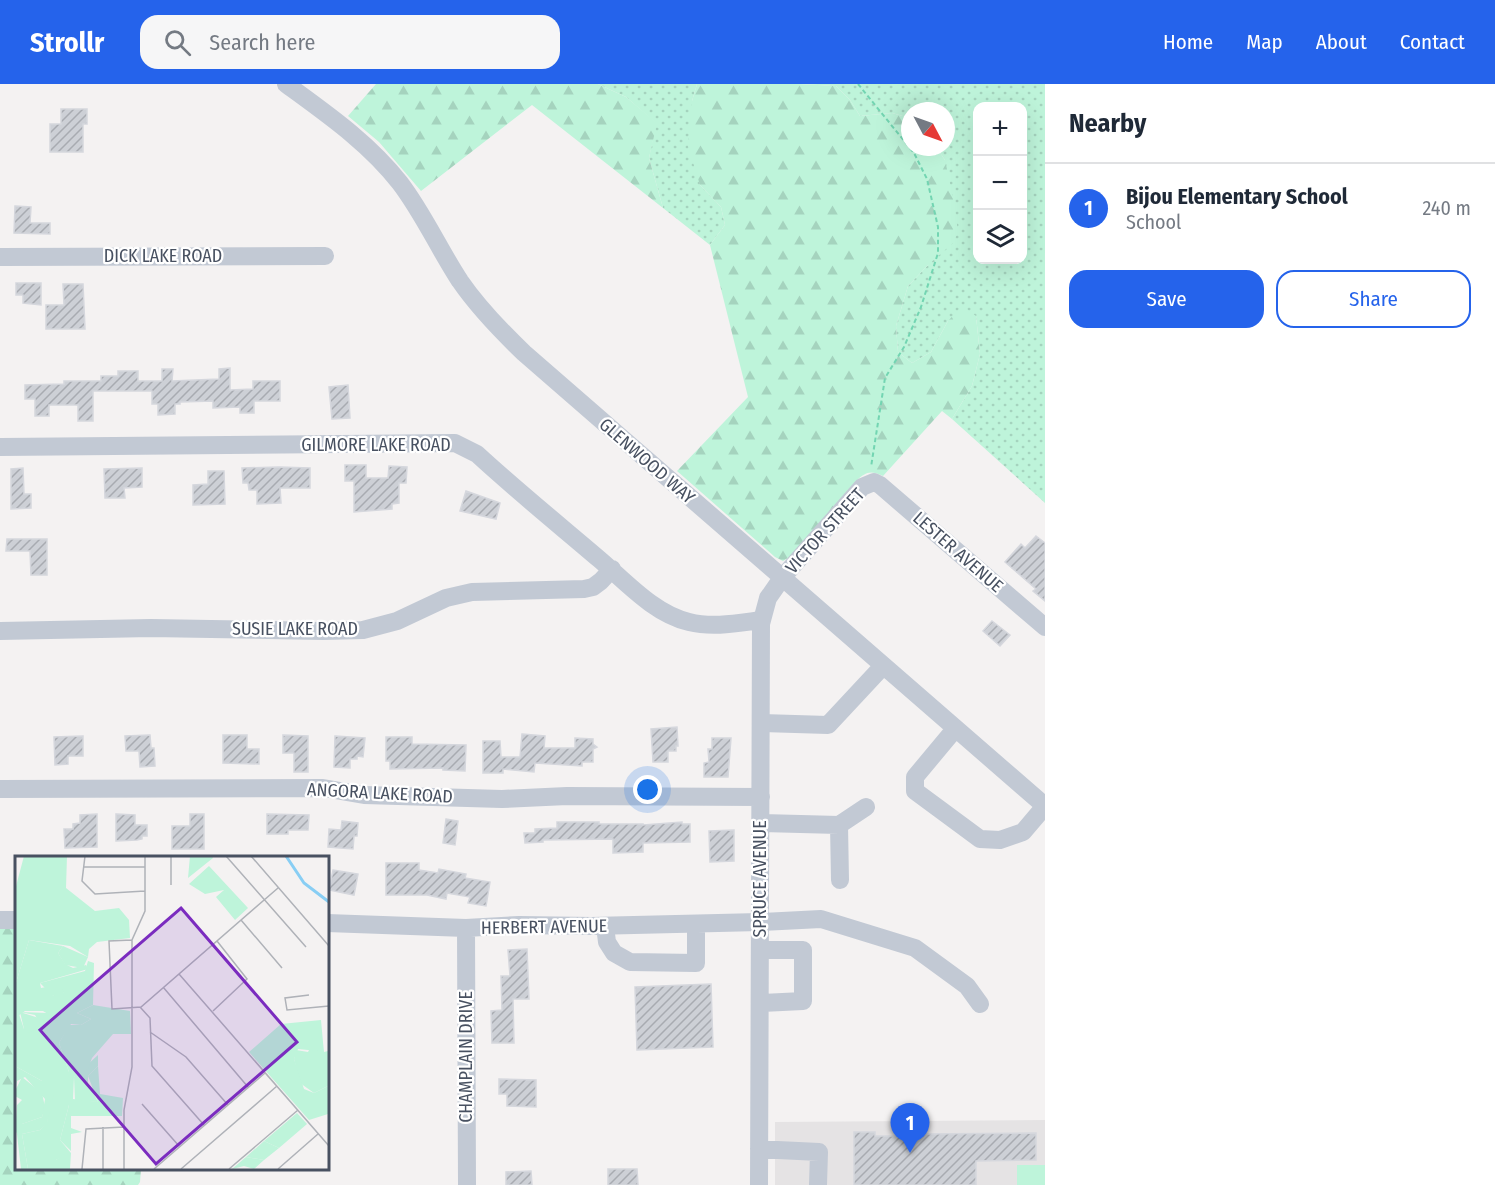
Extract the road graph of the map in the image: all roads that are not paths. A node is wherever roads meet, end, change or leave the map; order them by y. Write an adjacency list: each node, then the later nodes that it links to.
1 (288, 84): 7 (street, GLENWOOD WAY)
2 (325, 256): 3 (street, DICK LAKE ROAD)
3 (0, 257)
4 (0, 447): 6 (street, GILMORE LAKE ROAD)
5 (869, 483): 7 (street, VICTOR STREET); 9 (street, LESTER AVENUE)
6 (612, 570): 8 (street, GILMORE LAKE ROAD); 10 (street, SUSIE LAKE ROAD)
7 (782, 578): 8 (street, SPRUCE AVENUE); 11 (street, GLENWOOD WAY)
8 (762, 620): 12 (street, SPRUCE AVENUE)
9 (1045, 627)
10 (0, 631)
11 (883, 666): 12 (street); 13 (street, GLENWOOD WAY)
12 (761, 723): 15 (street, SPRUCE AVENUE)
13 (955, 729): 16 (street, GLENWOOD WAY); 16 (street)
14 (0, 789): 15 (street, ANGORA LAKE ROAD)
15 (761, 797): 18 (street, SPRUCE AVENUE)
16 (1045, 806)
17 (866, 807): 19 (street)
18 (761, 823): 19 (street); 21 (street, SPRUCE AVENUE)
19 (839, 825): 20 (street)
20 (840, 880)
21 (760, 922): 23 (street, HERBERT AVENUE); 26 (street, SPRUCE AVENUE); 28 (street, HERBERT AVENUE)
22 (328, 923): 25 (street, HERBERT AVENUE)
23 (696, 924): 24 (street, HERBERT AVENUE); 24 (street)
24 (605, 926): 25 (street, HERBERT AVENUE)
25 (466, 928): 30 (street, CHAMPLAIN DRIVE)
26 (760, 950): 27 (street, SPRUCE AVENUE); 27 (street)
27 (760, 1003): 29 (street, SPRUCE AVENUE)
28 (980, 1004)
29 (759, 1149): 31 (street, SPRUCE AVENUE); 32 (street)
30 (467, 1185)
31 (759, 1185)
32 (818, 1185)

